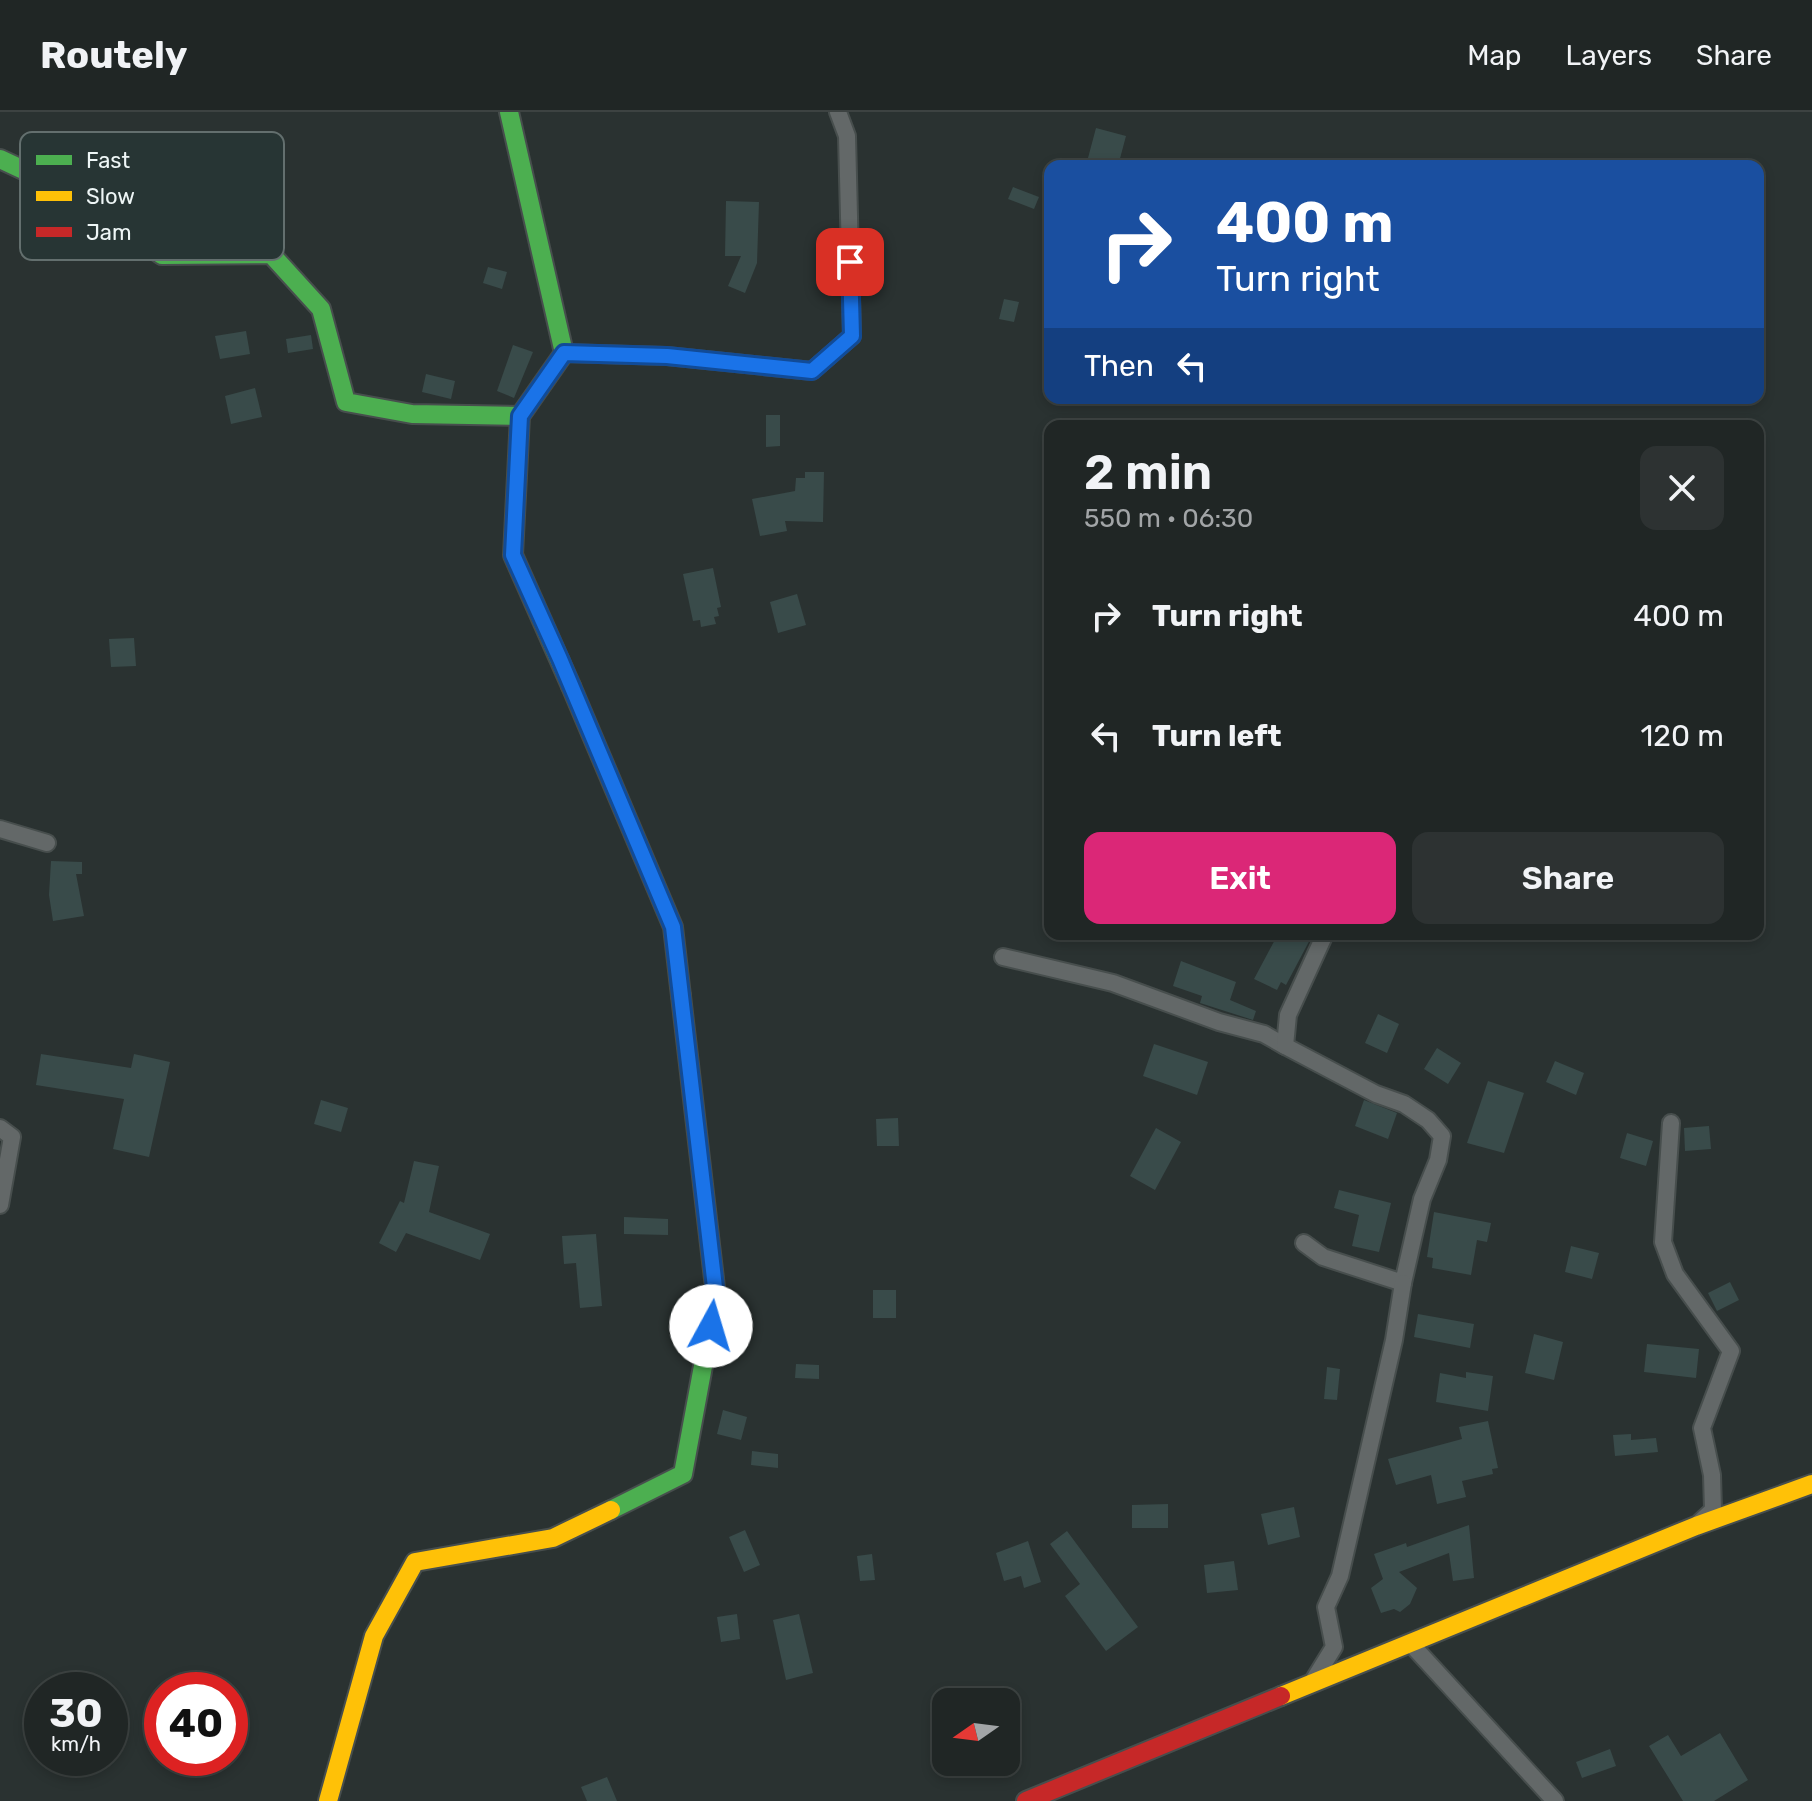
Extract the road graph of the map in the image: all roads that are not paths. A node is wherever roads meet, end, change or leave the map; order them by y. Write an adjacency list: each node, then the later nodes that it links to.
1 (509, 112): 6 (street)
2 (838, 112): 6 (street)
3 (0, 159): 4 (street)
4 (20, 168)
5 (276, 260): 7 (street)
6 (564, 353): 7 (street)
7 (520, 416): 22 (street)
8 (0, 829): 9 (street)
9 (47, 843)
10 (1322, 940): 12 (street)
11 (1003, 957): 12 (street)
12 (1285, 1046): 17 (street)
13 (1671, 1123): 19 (street)
14 (0, 1128): 15 (street)
15 (0, 1205)
16 (1304, 1243): 17 (street)
17 (1403, 1283): 21 (street)
18 (1812, 1484): 19 (street)
19 (1696, 1526): 20 (street)
20 (1411, 1644): 21 (street); 24 (street)
21 (1313, 1681): 23 (street)
22 (328, 1801)
23 (1026, 1801)
24 (1555, 1801)

